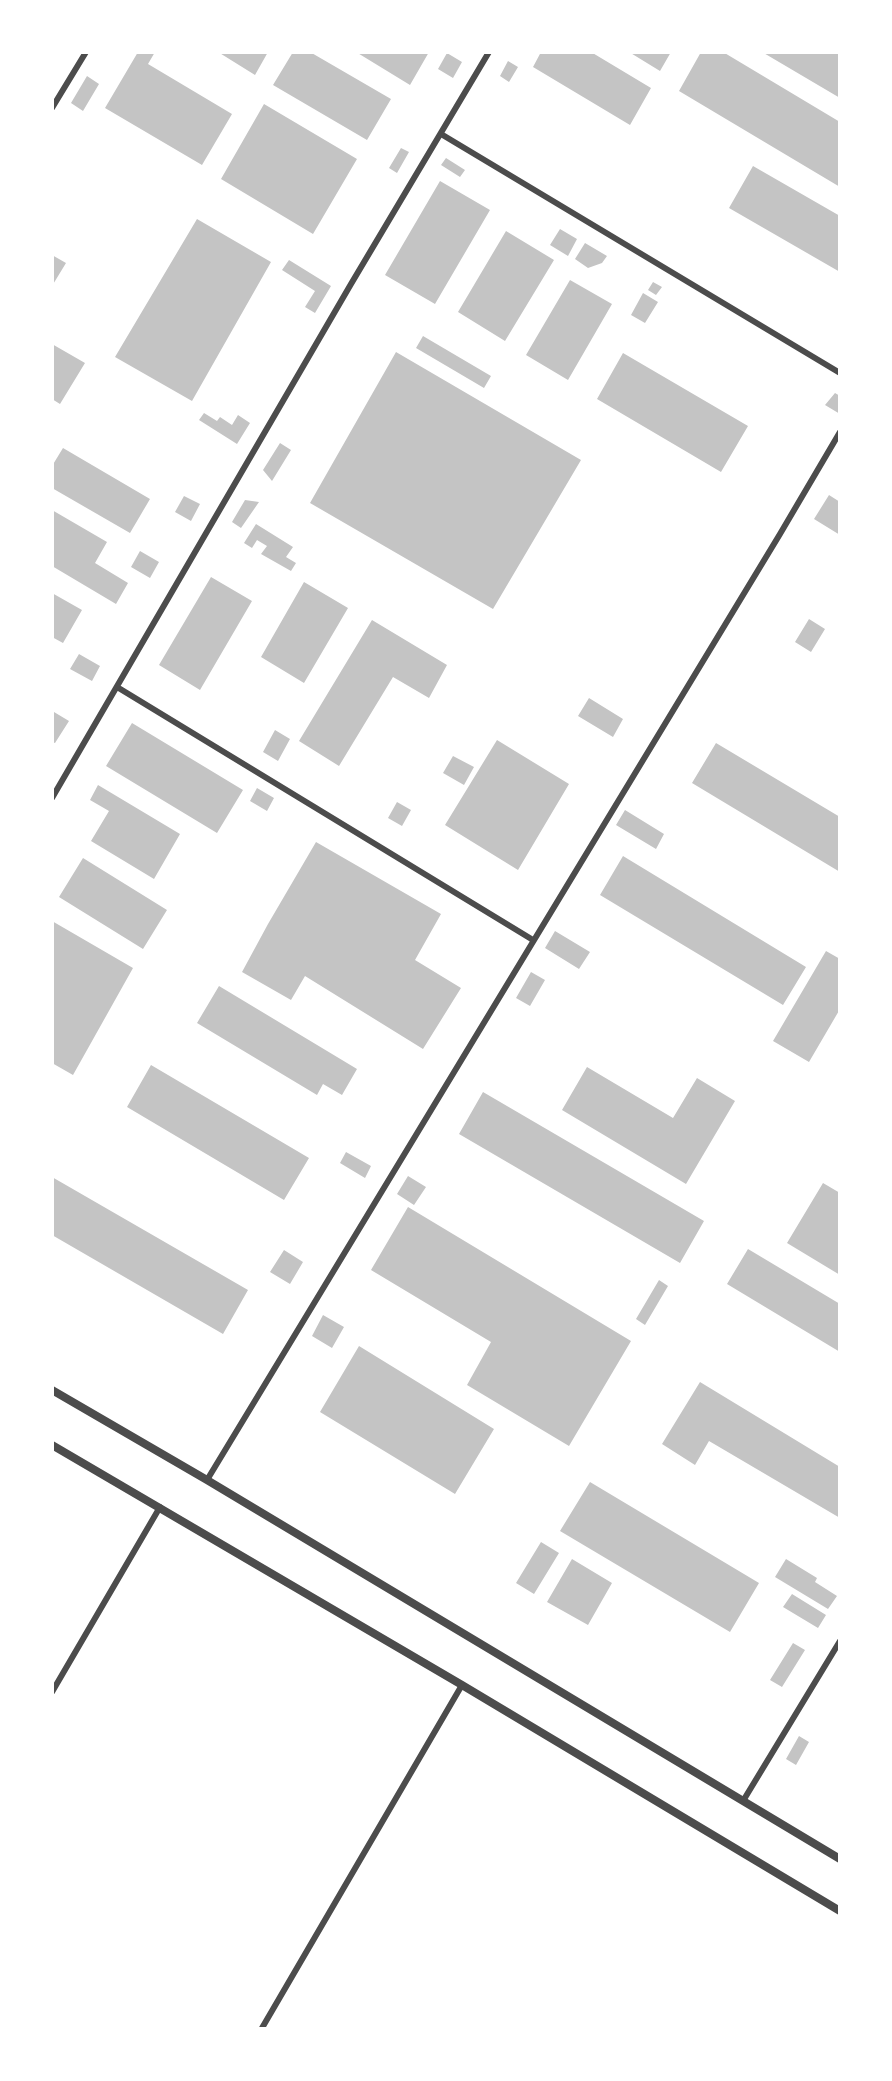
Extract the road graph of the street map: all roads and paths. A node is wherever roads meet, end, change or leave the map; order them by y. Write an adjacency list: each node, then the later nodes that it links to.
1 (86, 52): 3 (street)
2 (489, 52): 4 (street)
3 (54, 103)
4 (441, 134): 5 (street); 7 (street)
5 (840, 373)
6 (840, 432): 9 (street)
7 (117, 687): 8 (street); 9 (street)
8 (52, 798)
9 (532, 940): 12 (street)
10 (52, 1390): 12 (street)
11 (52, 1445): 13 (street)
12 (207, 1480): 17 (street)
13 (160, 1507): 15 (street); 16 (street)
14 (840, 1641): 17 (street)
15 (462, 1685): 19 (street); 20 (street)
16 (52, 1692)
17 (743, 1801): 18 (street)
18 (840, 1859)
19 (840, 1911)
20 (262, 2028)

